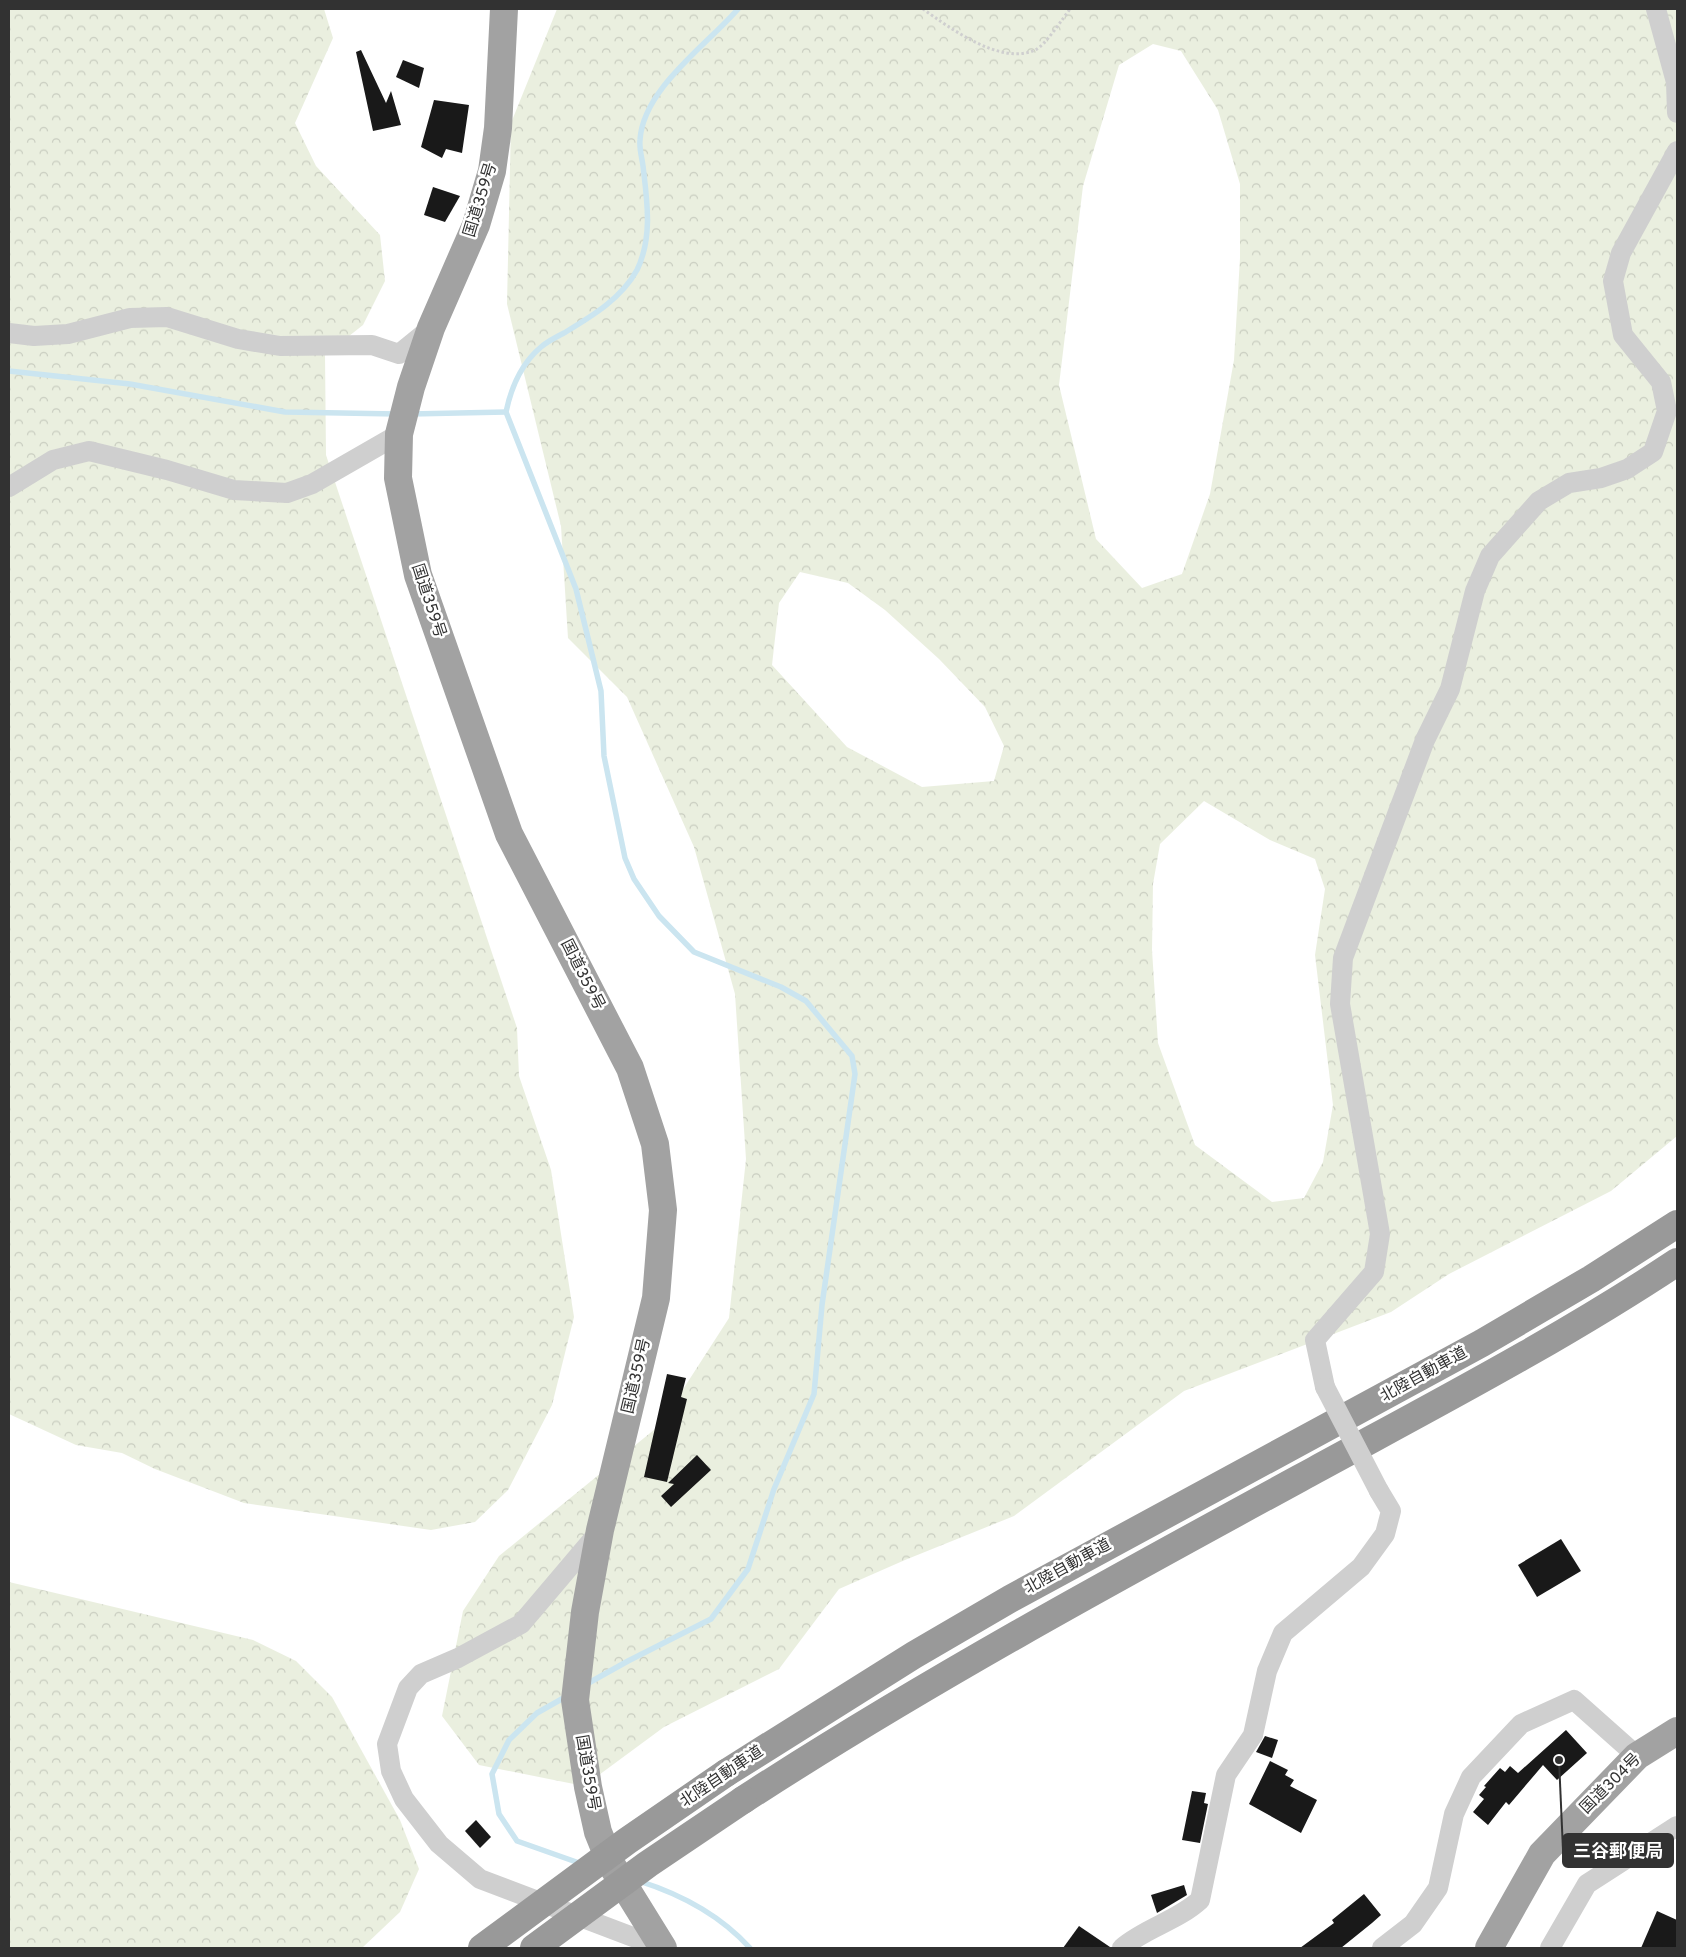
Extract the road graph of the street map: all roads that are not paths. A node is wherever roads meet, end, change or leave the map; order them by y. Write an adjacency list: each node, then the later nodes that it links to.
1 (504, 9): 5 (highway, 国道359号)
2 (1656, 9): 3 (street)
3 (1677, 114)
4 (1677, 151): 18 (street, bridge)
5 (431, 328): 6 (street); 7 (highway, 国道359号)
6 (9, 333)
7 (400, 434): 8 (street); 11 (highway, 国道359号)
8 (9, 487)
9 (1677, 1224): 15 (highway, 北陸自動車道, bridge)
10 (1677, 1262): 16 (highway, 北陸自動車道, bridge)
11 (600, 1530): 17 (highway, 国道359号, bridge); 17 (street)
12 (1677, 1731): 13 (highway, 国道304号)
13 (1637, 1756): 19 (street); 20 (highway, 国道304号)
14 (1677, 1826): 21 (street)
15 (482, 1948)
16 (534, 1948)
17 (663, 1948)
18 (1122, 1948)
19 (1382, 1948)
20 (1489, 1948)
21 (1550, 1948)

